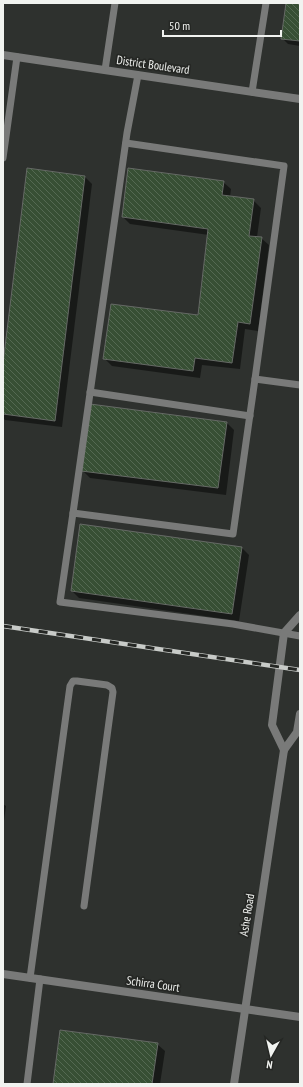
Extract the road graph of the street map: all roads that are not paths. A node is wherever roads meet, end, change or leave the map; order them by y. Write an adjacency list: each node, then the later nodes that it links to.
1 (115, 3): 5 (lane)
2 (266, 3): 7 (lane)
3 (3, 55): 4 (street, District Boulevard)
4 (17, 57): 5 (street, District Boulevard); 10 (lane)
5 (105, 70): 6 (street, District Boulevard)
6 (138, 75): 7 (street, District Boulevard); 9 (lane)
7 (252, 92): 8 (street, District Boulevard)
8 (300, 99)
9 (126, 143): 11 (lane); 13 (lane)
10 (3, 158)
11 (255, 379): 12 (lane); 14 (lane)
12 (300, 385)
13 (90, 392): 14 (lane); 15 (lane)
14 (250, 416): 15 (lane)
15 (73, 513): 17 (lane)
16 (300, 615): 17 (street)
17 (284, 633): 18 (lane); 20 (street)
18 (300, 636)
19 (300, 714): 20 (street, Ashe Road)
20 (284, 750): 25 (street, Ashe Road)
21 (84, 906): 23 (lane)
22 (3, 974): 23 (street, Schirra Court)
23 (30, 978): 24 (street, Schirra Court)
24 (40, 979): 25 (street, Schirra Court); 27 (lane)
25 (245, 1010): 26 (street, Schirra Court); 28 (street, Ashe Road)
26 (300, 1017)
27 (27, 1084)
28 (234, 1084)

